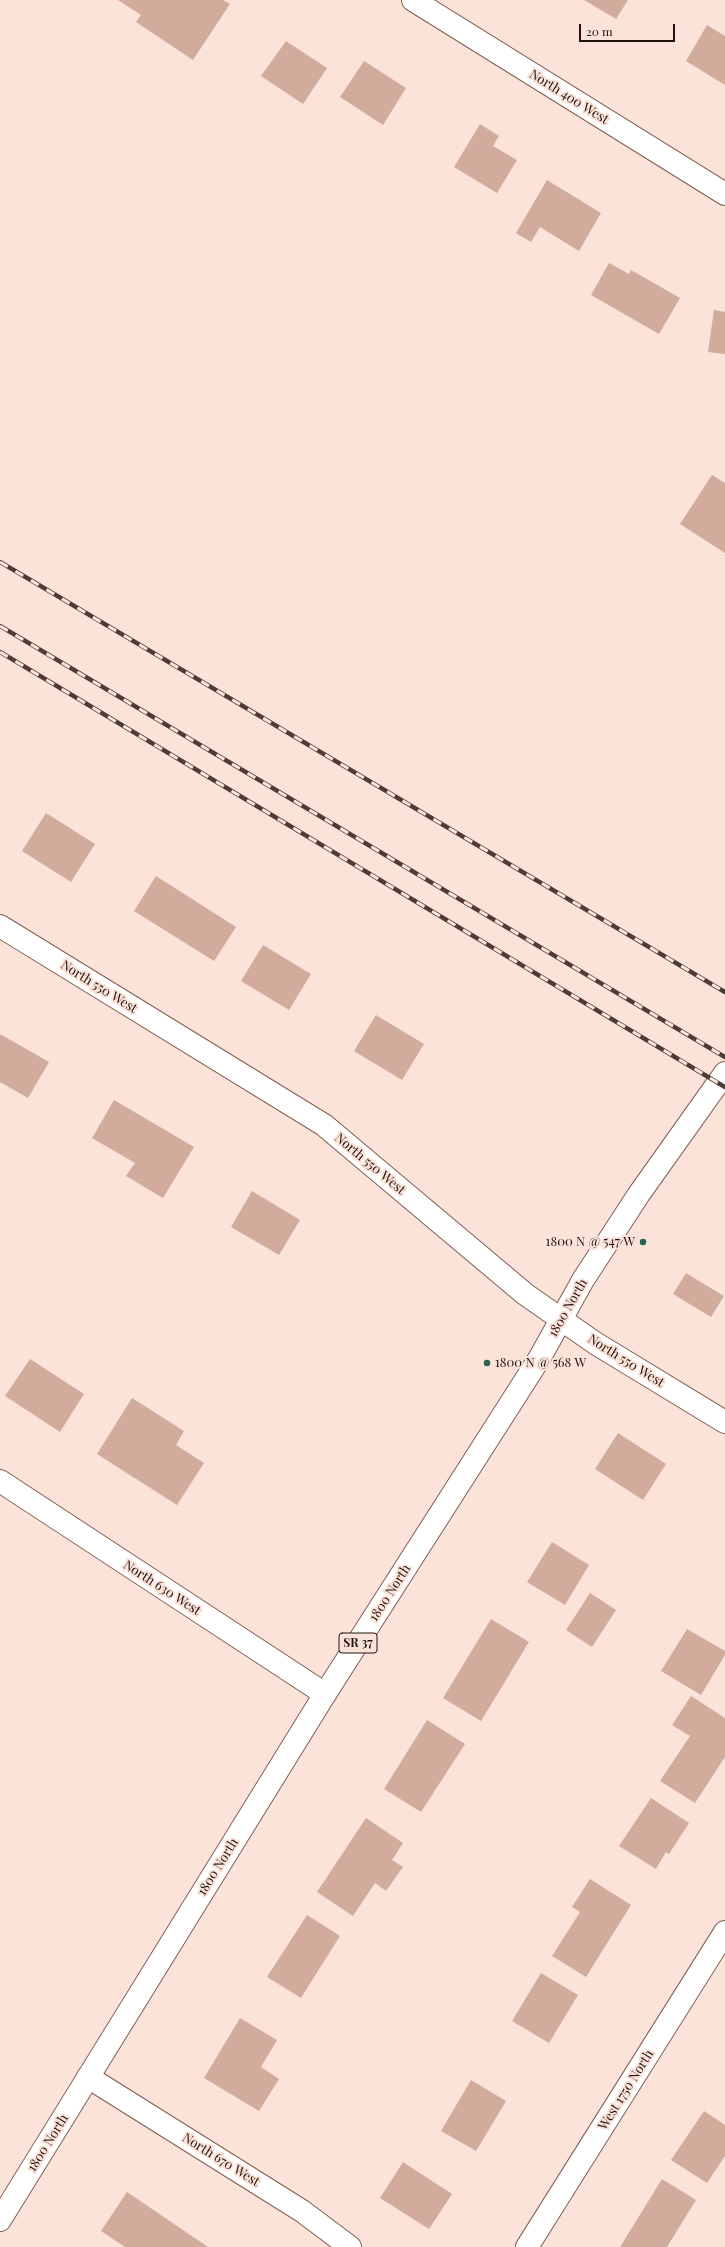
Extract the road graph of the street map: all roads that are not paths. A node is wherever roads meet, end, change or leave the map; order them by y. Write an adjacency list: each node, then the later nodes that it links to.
1 (413, 0): 2 (street, North 400 West)
2 (725, 194)
3 (0, 926): 5 (street, North 550 West)
4 (725, 1073): 5 (street, 1800 North / SR 37)
5 (560, 1319): 6 (street, North 550 West); 8 (street, 1800 North / SR 37)
6 (725, 1422)
7 (0, 1481): 8 (street, North 630 West)
8 (325, 1694): 10 (street, 1800 North / SR 37)
9 (725, 1932): 13 (street, West 1750 North)
10 (88, 2077): 11 (street, 1800 North / SR 37); 12 (street, North 670 West)
11 (0, 2220)
12 (350, 2247)
13 (526, 2247)

